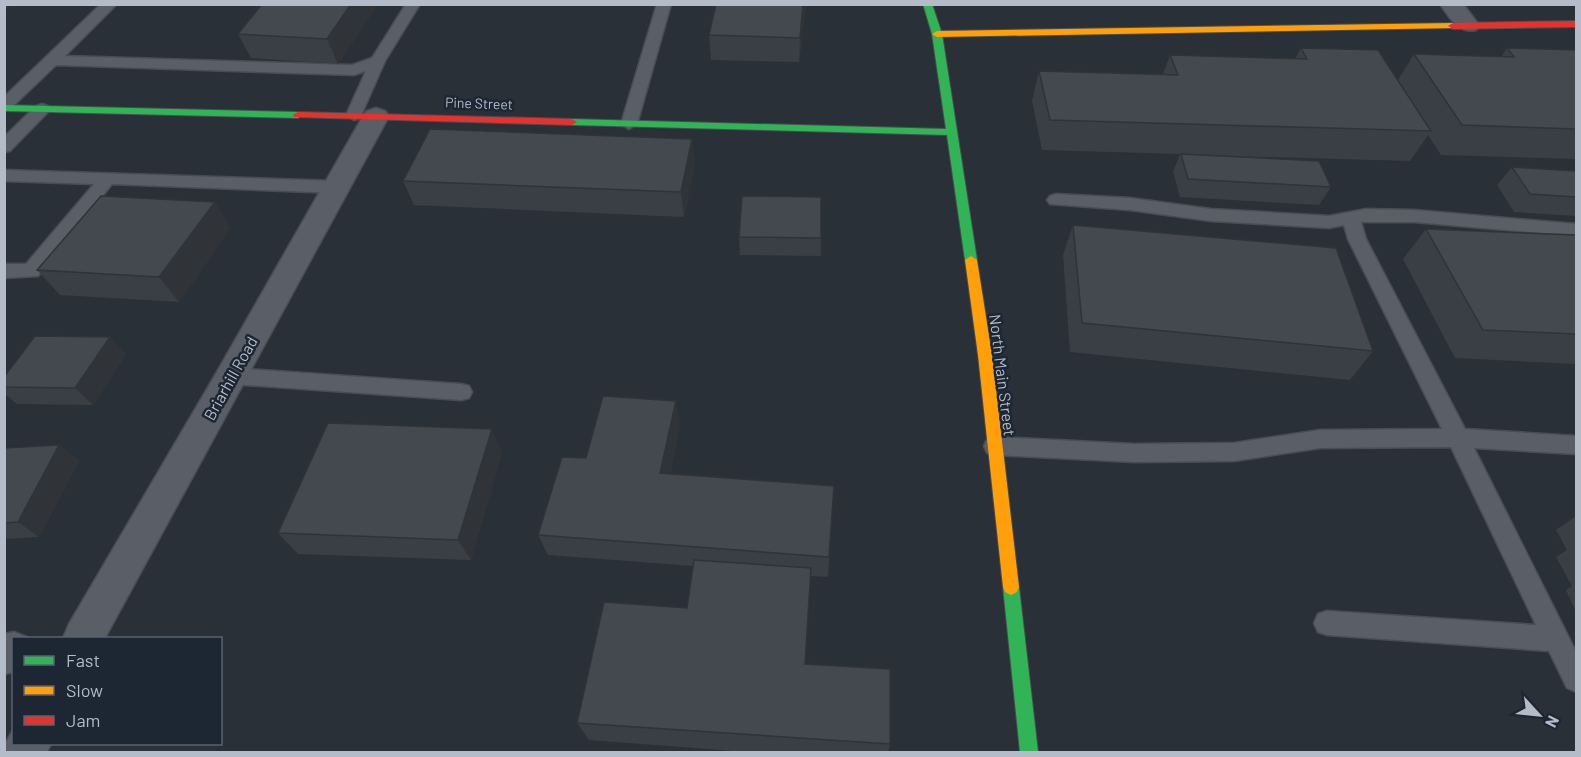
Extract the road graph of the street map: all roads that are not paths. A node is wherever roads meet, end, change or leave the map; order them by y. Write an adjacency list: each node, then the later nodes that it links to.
1 (110, 4): 9 (lane)
2 (413, 4): 10 (lane)
3 (664, 4): 14 (lane)
4 (927, 4): 8 (street, North Main Street)
5 (1451, 4): 7 (street)
6 (1576, 24): 7 (street)
7 (1468, 25): 8 (street)
8 (937, 34): 15 (street, North Main Street)
9 (53, 60): 10 (lane); 11 (lane)
10 (378, 61): 13 (lane)
11 (4, 107): 12 (street, Pine Street)
12 (42, 109): 13 (street, Pine Street); 16 (lane)
13 (365, 115): 14 (street, Pine Street); 19 (street, Briarhill Road)
14 (629, 124): 15 (street, Pine Street)
15 (952, 132): 28 (street, North Main Street)
16 (4, 147)
17 (6, 178): 18 (lane)
18 (107, 179): 19 (lane); 23 (lane)
19 (336, 187): 24 (street, Briarhill Road)
20 (1056, 200): 21 (lane)
21 (1351, 218): 22 (lane); 26 (lane)
22 (1576, 231)
23 (4, 271)
24 (232, 376): 25 (lane); 30 (street, Briarhill Road)
25 (461, 392)
26 (1458, 438): 27 (lane); 28 (lane); 31 (lane)
27 (1576, 445)
28 (995, 446): 33 (street, North Main Street)
29 (1327, 622): 31 (lane)
30 (84, 637)
31 (1557, 639): 32 (lane)
32 (1576, 679)
33 (1029, 753)

